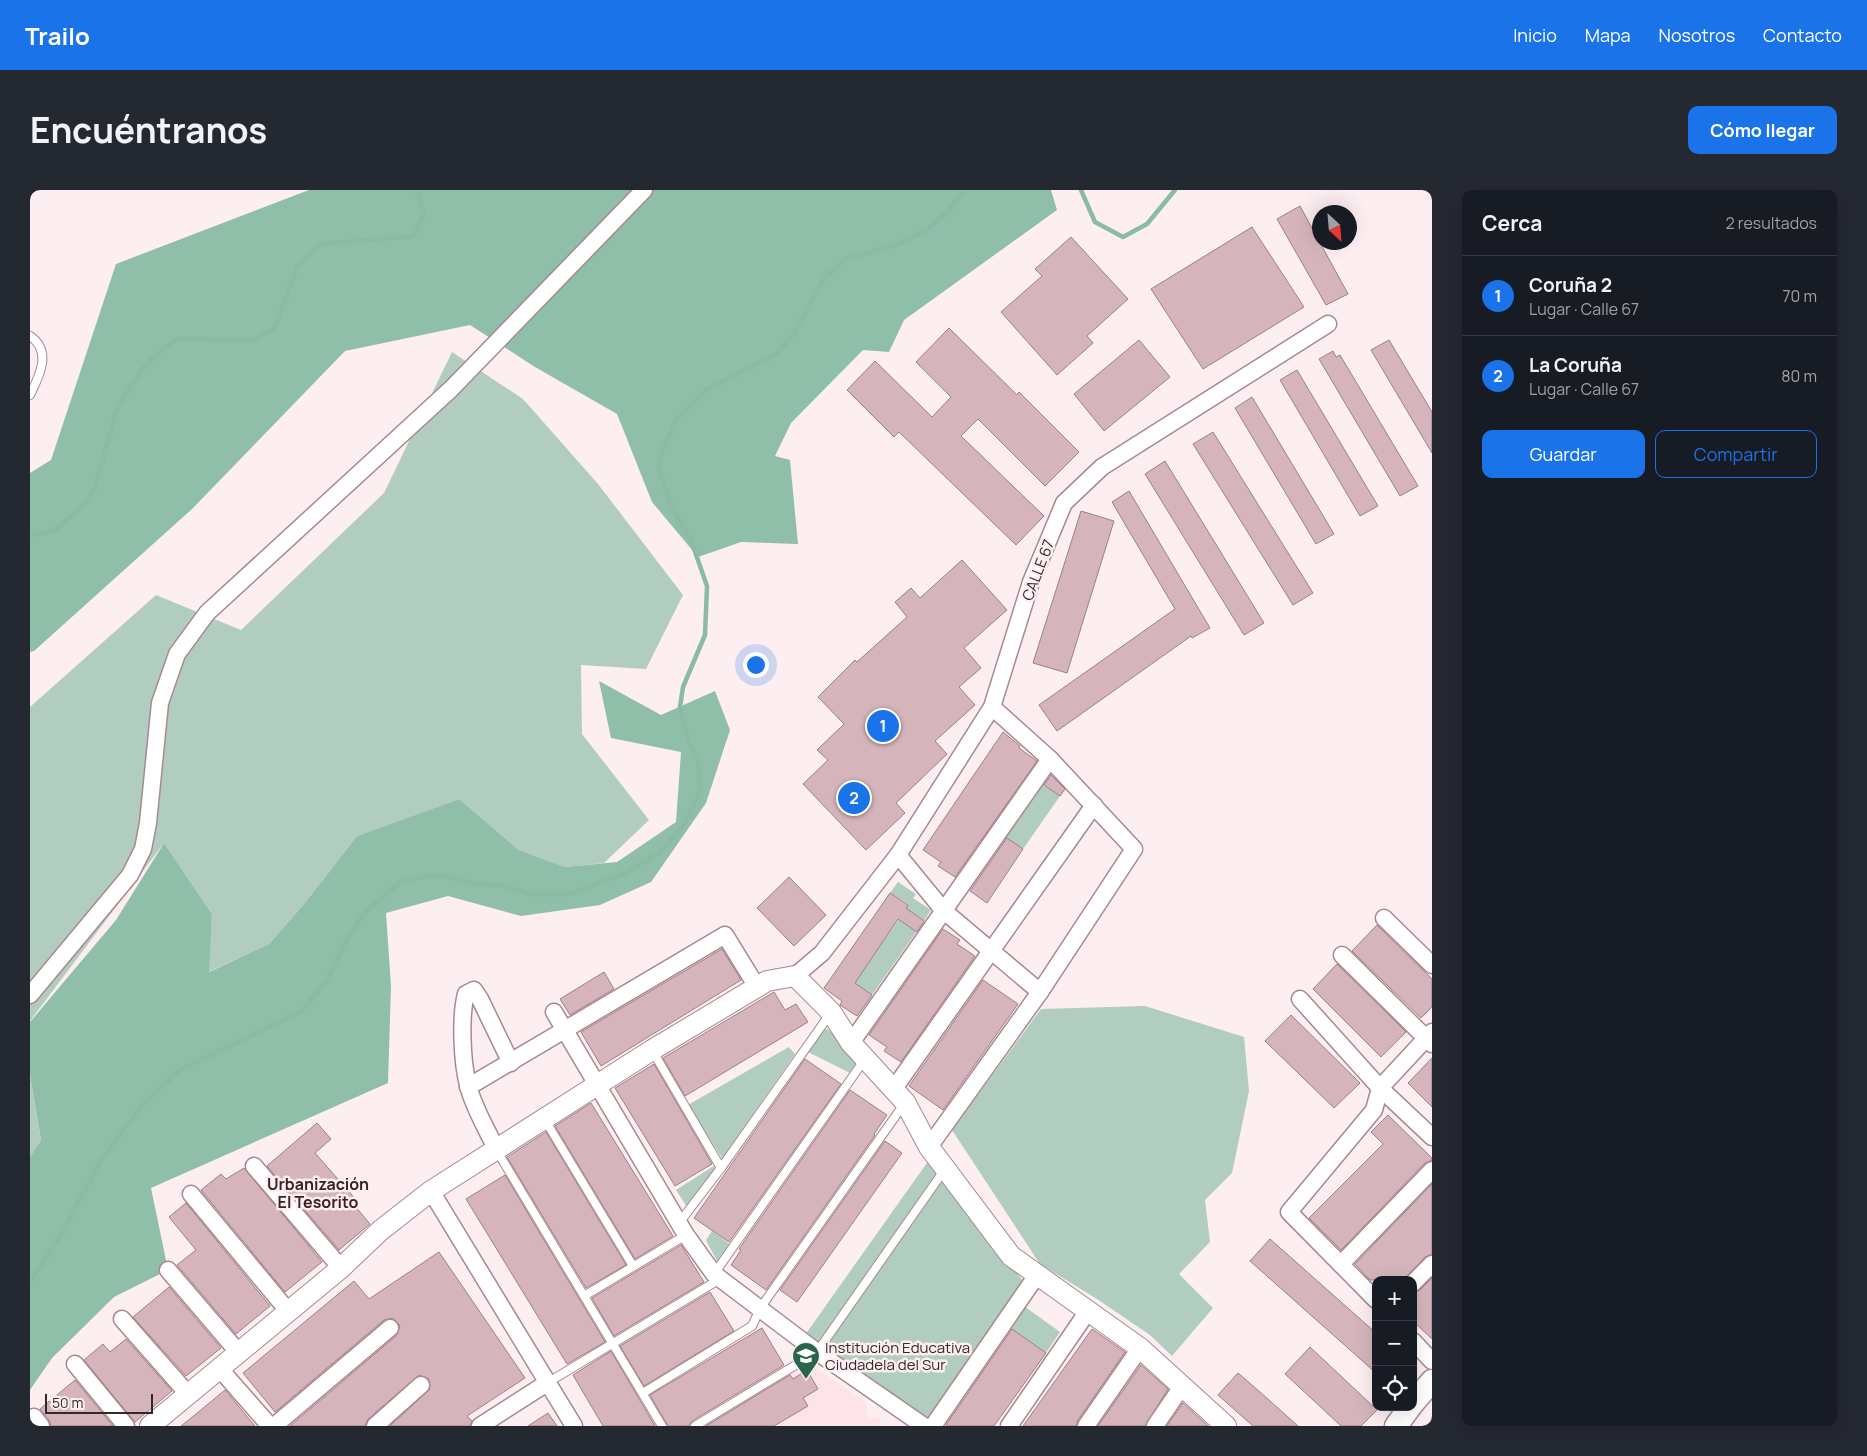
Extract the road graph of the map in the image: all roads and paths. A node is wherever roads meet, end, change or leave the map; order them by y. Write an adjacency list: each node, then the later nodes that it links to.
1 (644, 190): 17 (street)
2 (1328, 324): 5 (street, CALLE 67)
3 (30, 336): 4 (lane)
4 (30, 395)
5 (992, 707): 6 (street); 8 (street, CALLE 67)
6 (1050, 759): 7 (street); 9 (street)
7 (1094, 805): 11 (street); 16 (street)
8 (898, 855): 9 (street); 14 (street, CALLE 67)
9 (944, 911): 11 (street); 23 (street)
10 (1384, 918): 13 (street)
11 (993, 951): 16 (street); 30 (street)
12 (1342, 955): 22 (street)
13 (1432, 965)
14 (796, 976): 15 (street); 20 (street)
15 (757, 987): 21 (street); 24 (street)
16 (1040, 992): 33 (street)
17 (30, 995)
18 (1300, 999): 29 (street)
19 (554, 1012): 21 (street)
20 (831, 1012): 23 (street); 36 (lane)
21 (564, 1030): 26 (street); 27 (street)
22 (1430, 1038): 29 (street)
23 (851, 1043): 25 (street)
24 (652, 1050): 27 (street); 36 (lane)
25 (865, 1058): 30 (street); 48 (lane)
26 (511, 1063): 28 (street); 28 (street)
27 (597, 1086): 31 (street); 41 (street)
28 (468, 1087): 34 (street)
29 (1380, 1088): 32 (street); 42 (street)
30 (899, 1096): 33 (street); 52 (lane)
31 (545, 1120): 34 (street); 44 (lane)
32 (1432, 1137)
33 (929, 1147): 37 (street)
34 (496, 1149): 39 (street); 50 (lane)
35 (254, 1166): 45 (street)
36 (720, 1168): 41 (lane)
37 (946, 1168): 47 (street); 61 (lane)
38 (1432, 1170): 42 (street)
39 (431, 1190): 45 (street); 66 (street)
40 (191, 1194): 53 (street)
41 (683, 1229): 44 (lane); 48 (street)
42 (1341, 1264): 51 (street)
43 (1432, 1264): 49 (street)
44 (633, 1266): 50 (lane)
45 (341, 1268): 53 (street)
46 (168, 1270): 60 (street)
47 (1037, 1275): 54 (street); 84 (street)
48 (717, 1277): 52 (street); 57 (lane)
49 (1417, 1279)
50 (584, 1296): 57 (lane)
51 (1372, 1296)
52 (760, 1307): 61 (street); 69 (lane)
53 (288, 1311): 60 (street)
54 (1088, 1311): 59 (street); 85 (street)
55 (122, 1319): 70 (street)
56 (390, 1328): 77 (street)
57 (613, 1344): 66 (lane); 69 (lane)
58 (1417, 1344): 62 (street)
59 (1140, 1348): 68 (street); 86 (street)
60 (238, 1352): 64 (street)
61 (817, 1352): 82 (lane); 83 (street)
62 (1432, 1361)
63 (75, 1364): 74 (street)
64 (219, 1368): 70 (street); 76 (street)
65 (1432, 1381): 71 (main road)
66 (547, 1382): 79 (street); 80 (street)
67 (421, 1385): 78 (street)
68 (1183, 1385): 73 (street); 87 (street)
69 (642, 1393): 81 (lane)
70 (188, 1394): 75 (street)
71 (1417, 1398)
72 (1407, 1411): 88 (main road)
73 (1224, 1425)
74 (126, 1426)
75 (150, 1426)
76 (270, 1426)
77 (274, 1426)
78 (375, 1426)
79 (480, 1426)
80 (574, 1426)
81 (662, 1426)
82 (695, 1426)
83 (924, 1426)
84 (933, 1426)
85 (1008, 1426)
86 (1086, 1426)
87 (1155, 1426)
88 (1396, 1426)

